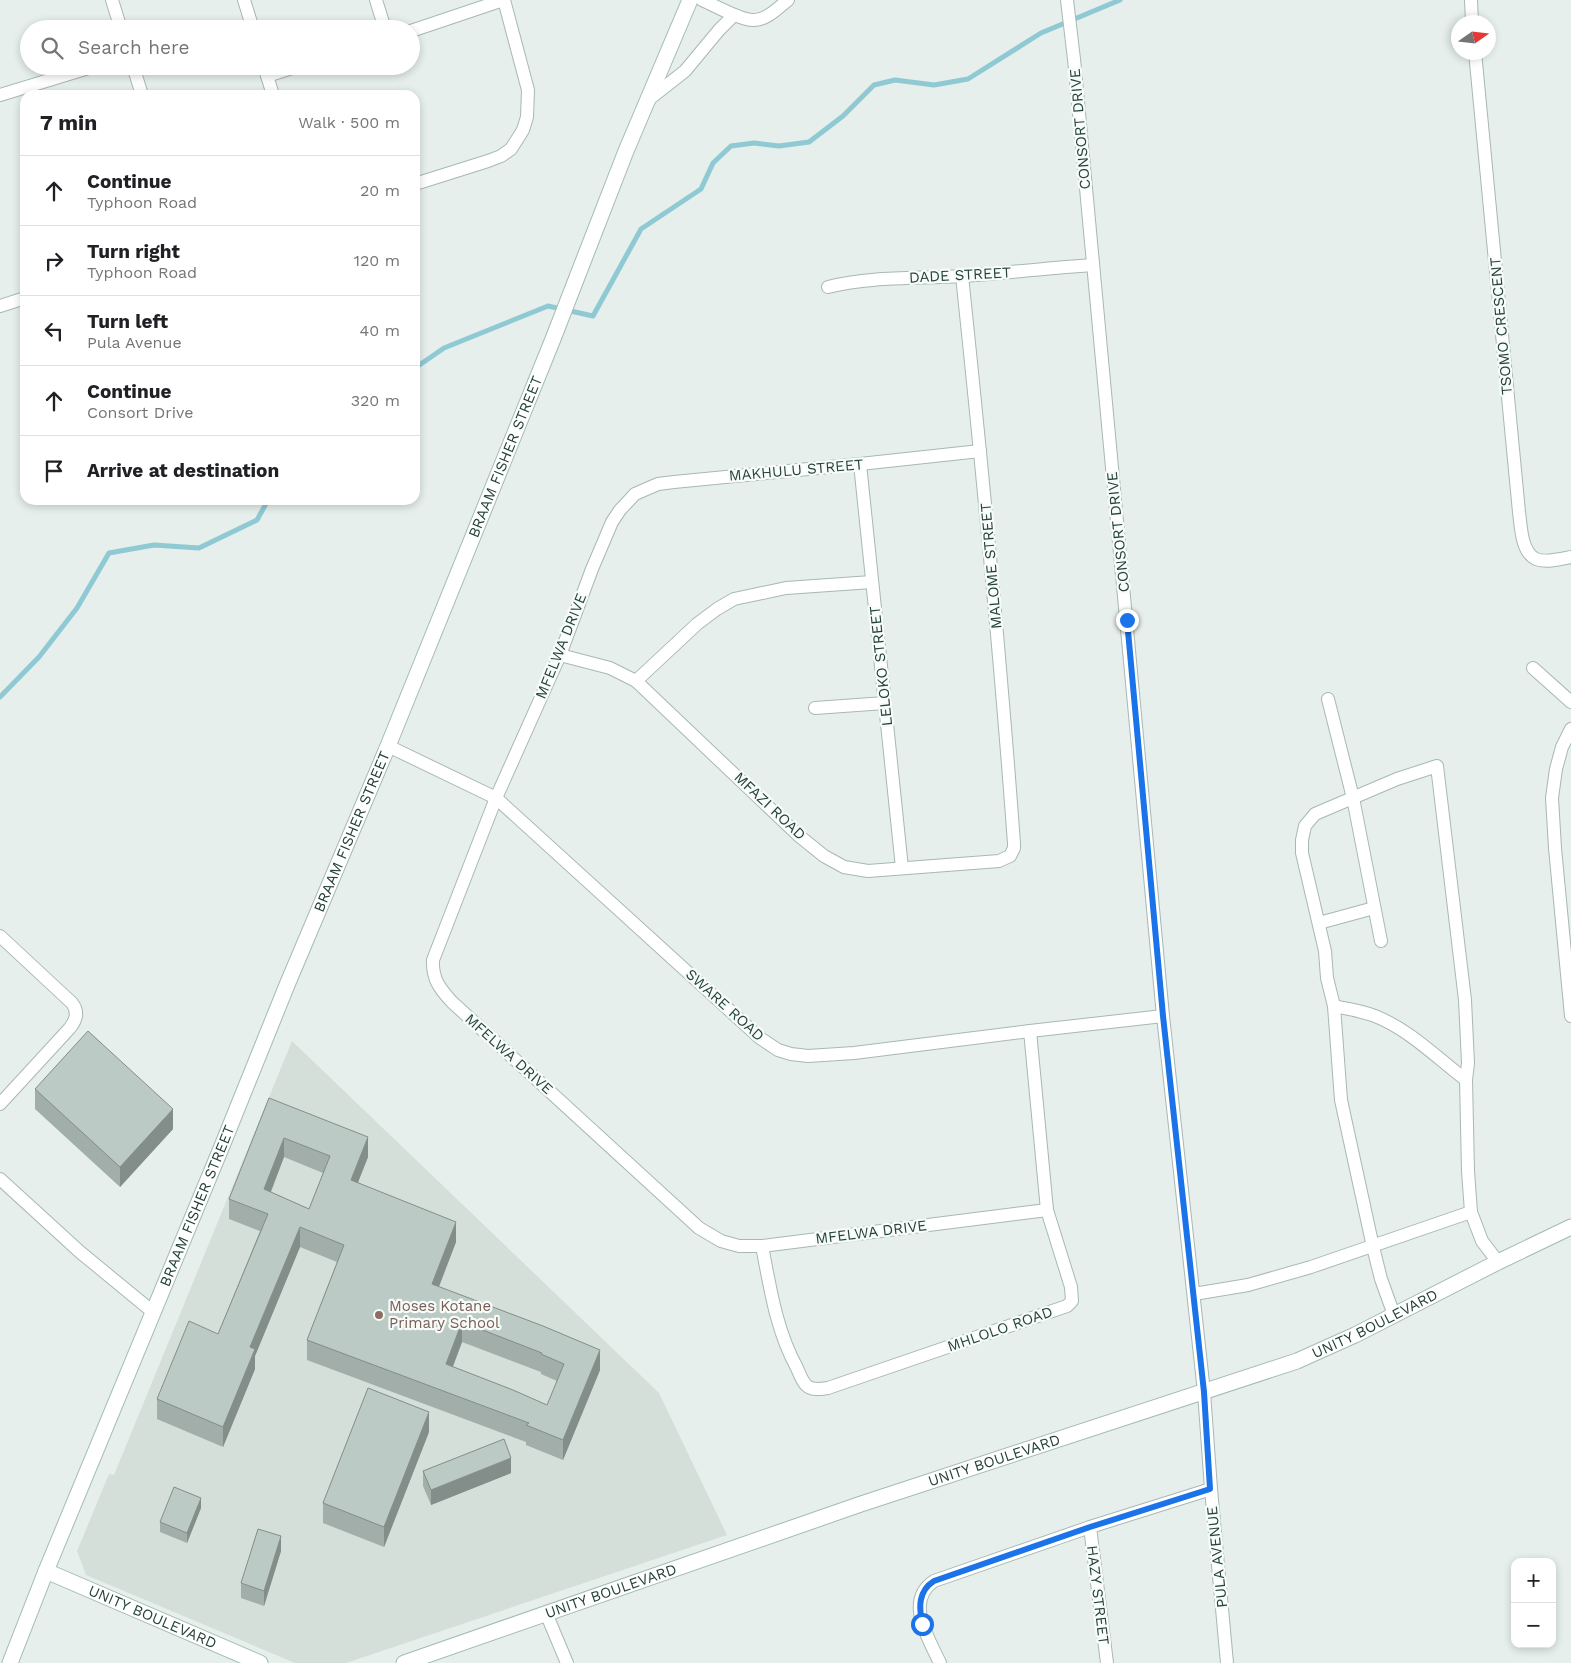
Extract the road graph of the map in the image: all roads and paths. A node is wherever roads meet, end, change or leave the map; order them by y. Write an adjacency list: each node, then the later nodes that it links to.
1 (112, 0): 12 (street)
2 (244, 0): 13 (street)
3 (376, 0): 14 (street)
4 (504, 0): 15 (street); 24 (street)
5 (690, 0): 23 (street, BRAAM FISHER STREET)
6 (702, 0): 10 (street)
7 (788, 0): 10 (street)
8 (1067, 0): 25 (street, CONSORT DRIVE)
9 (1470, 0): 11 (street)
10 (734, 15): 23 (street)
11 (1471, 15)
12 (118, 20)
13 (250, 20)
14 (382, 20)
15 (420, 28)
16 (1476, 60): 33 (street, TSOMO CRESCENT)
17 (66, 75): 22 (street)
18 (136, 75): 20 (street)
19 (267, 75): 21 (street)
20 (140, 90)
21 (271, 90)
22 (0, 96)
23 (648, 100): 43 (street, BRAAM FISHER STREET)
24 (420, 182)
25 (1092, 265): 26 (street, DADE STREET); 53 (street, CONSORT DRIVE)
26 (962, 276): 27 (street, DADE STREET); 30 (street, MALOME STREET)
27 (828, 287)
28 (20, 300): 29 (street)
29 (0, 306)
30 (980, 451): 31 (street, MAKHULU STREET); 46 (street, MALOME STREET)
31 (860, 464): 32 (street, MAKHULU STREET); 34 (street, LELOKO STREET)
32 (620, 510): 35 (street, MFELWA DRIVE)
33 (1571, 557)
34 (872, 582): 37 (street); 39 (street, LELOKO STREET)
35 (560, 655): 37 (street, MFAZI ROAD); 44 (street, MFELWA DRIVE)
36 (1533, 668): 40 (street)
37 (636, 681): 47 (street, MFAZI ROAD)
38 (1328, 699): 45 (street)
39 (885, 702): 41 (street); 47 (street, LELOKO STREET)
40 (1571, 702)
41 (816, 708)
42 (1571, 729): 54 (street)
43 (388, 746): 44 (street, SWARE ROAD); 66 (street, BRAAM FISHER STREET)
44 (496, 798): 55 (street, SWARE ROAD); 62 (street, MFELWA DRIVE)
45 (1353, 798): 48 (street); 49 (street); 56 (street)
46 (1010, 856): 47 (street, MFAZI ROAD)
47 (902, 868)
48 (1374, 908): 49 (street); 51 (street)
49 (1320, 923): 52 (street)
50 (0, 936): 57 (street)
51 (1381, 942)
52 (1334, 1006): 56 (street); 63 (street)
53 (1163, 1016): 55 (street, SWARE ROAD); 65 (street, CONSORT DRIVE)
54 (1571, 1016)
55 (1030, 1030): 59 (street, MHLOLO ROAD)
56 (1466, 1080): 60 (street)
57 (0, 1104)
58 (0, 1179): 66 (street)
59 (1047, 1210): 62 (street, MFELWA DRIVE); 62 (street, MHLOLO ROAD)
60 (1471, 1212): 63 (street); 64 (street)
61 (1571, 1227): 64 (street, UNITY BOULEVARD)
62 (762, 1246)
63 (1373, 1247): 65 (street); 67 (street)
64 (1498, 1262): 67 (street, UNITY BOULEVARD)
65 (1194, 1294): 68 (street, CONSORT DRIVE)
66 (153, 1312): 71 (street, BRAAM FISHER STREET)
67 (1394, 1315): 68 (street, UNITY BOULEVARD)
68 (1204, 1392): 69 (street, PULA AVENUE); 72 (street, UNITY BOULEVARD)
69 (1210, 1489): 70 (street); 79 (street, PULA AVENUE)
70 (1090, 1527): 77 (street); 78 (street, HAZY STREET)
71 (46, 1571): 73 (street, BRAAM FISHER STREET); 74 (street, UNITY BOULEVARD)
72 (546, 1614): 75 (street, UNITY BOULEVARD); 76 (street)
73 (10, 1663)
74 (260, 1663)
75 (404, 1663)
76 (567, 1663)
77 (940, 1663)
78 (1107, 1663)
79 (1227, 1663)

